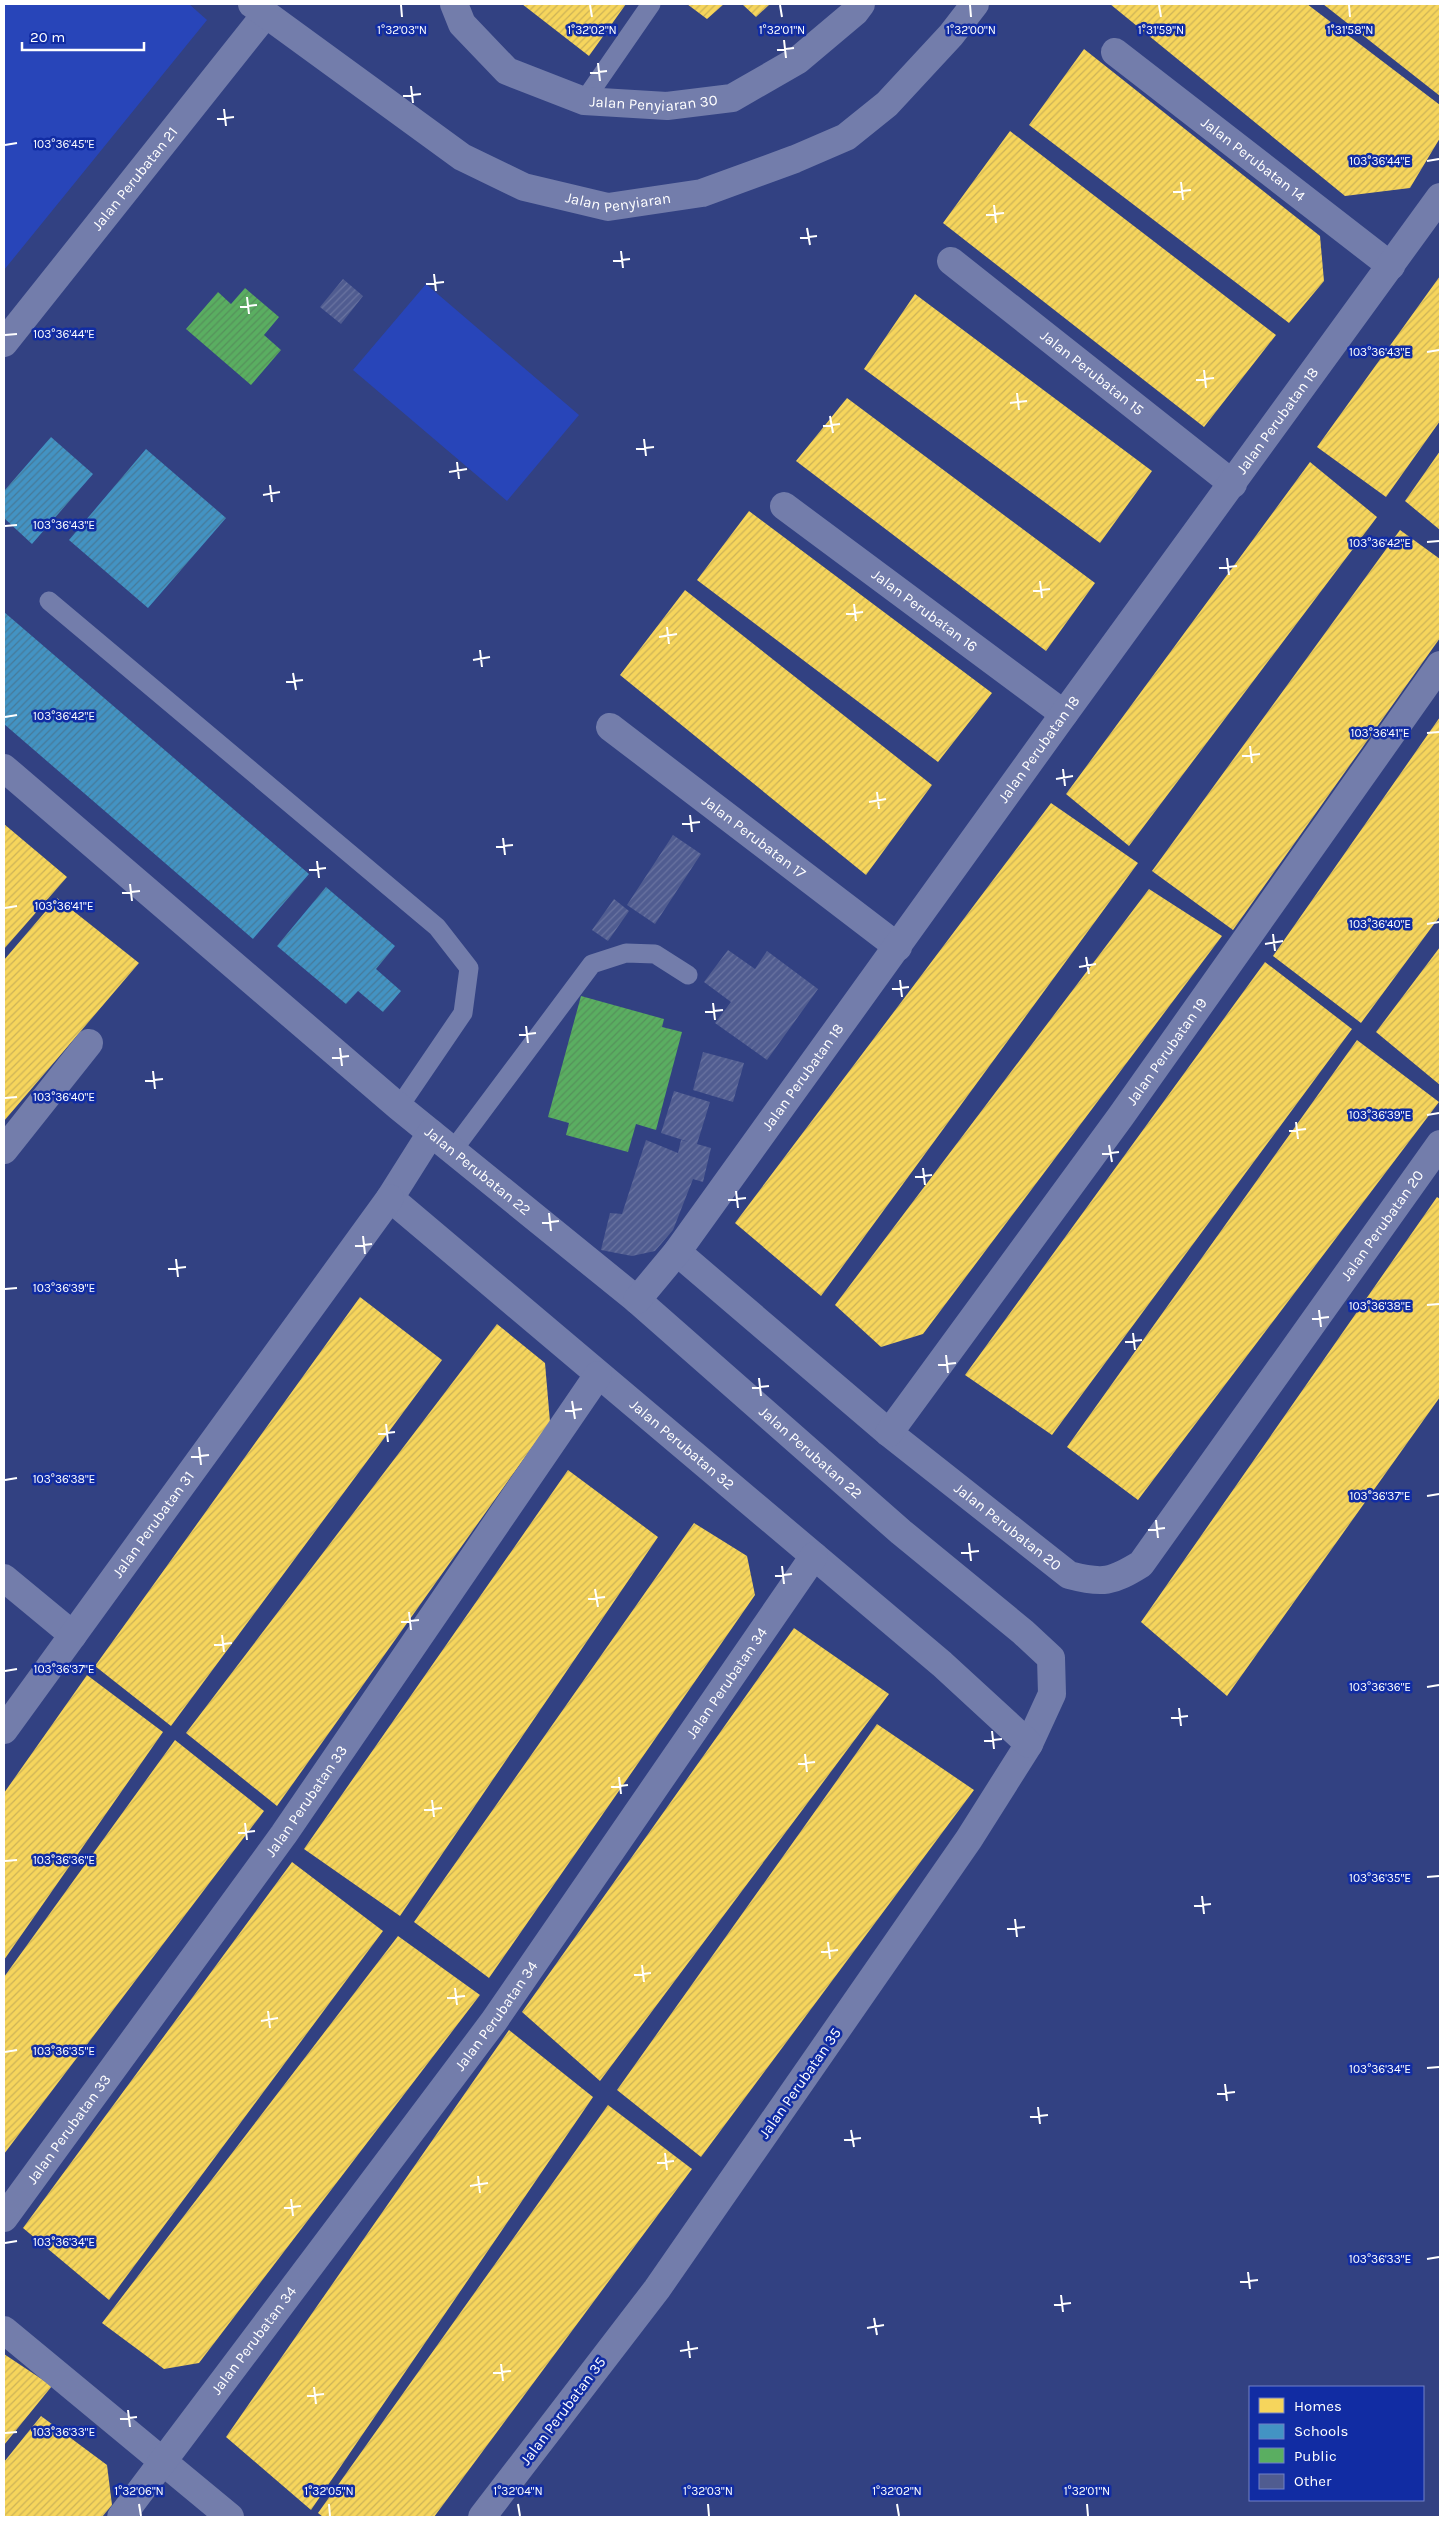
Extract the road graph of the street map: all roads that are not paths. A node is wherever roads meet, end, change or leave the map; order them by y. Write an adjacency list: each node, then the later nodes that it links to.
1 (454, 4): 7 (street, Jalan Penyiaran 30)
2 (651, 4): 7 (lane)
3 (861, 4): 7 (street, Jalan Penyiaran 30)
4 (975, 4): 5 (street, Jalan Penyiaran)
5 (258, 10): 11 (street, Jalan Perubatan 21)
6 (1115, 52): 10 (street, Jalan Perubatan 14)
7 (584, 101)
8 (1440, 197): 10 (street, Jalan Perubatan 18)
9 (951, 261): 12 (street, Jalan Perubatan 15)
10 (1391, 266): 12 (street, Jalan Perubatan 18)
11 (4, 343)
12 (1233, 484): 16 (street, Jalan Perubatan 18)
13 (784, 506): 16 (street, Jalan Perubatan 16)
14 (49, 601): 22 (lane)
15 (1440, 665): 31 (street, Jalan Perubatan 19)
16 (1064, 714): 19 (street, Jalan Perubatan 18)
17 (610, 727): 19 (street, Jalan Perubatan 17)
18 (4, 768): 22 (street, Jalan Perubatan 22)
19 (898, 947): 28 (street, Jalan Perubatan 18)
20 (688, 975): 26 (lane)
21 (90, 1043): 25 (street)
22 (399, 1107): 23 (street, Jalan Perubatan 22)
23 (431, 1133): 26 (street, Jalan Perubatan 22); 27 (street)
24 (1440, 1144): 31 (street, Jalan Perubatan 20)
25 (4, 1150)
26 (453, 1150): 29 (street, Jalan Perubatan 22)
27 (390, 1198): 30 (street, Jalan Perubatan 32); 35 (street, Jalan Perubatan 31)
28 (677, 1252): 29 (street, Jalan Perubatan 18); 31 (street, Jalan Perubatan 20)
29 (637, 1300): 34 (street, Jalan Perubatan 22)
30 (598, 1375): 32 (street, Jalan Perubatan 32); 38 (street, Jalan Perubatan 33)
31 (889, 1433)
32 (814, 1556): 37 (street, Jalan Perubatan 32); 40 (street, Jalan Perubatan 34)
33 (4, 1578): 35 (street)
34 (1023, 1632): 37 (street, Jalan Perubatan 35)
35 (73, 1635): 36 (street, Jalan Perubatan 31)
36 (4, 1730)
37 (1029, 1744): 43 (street, Jalan Perubatan 35)
38 (4, 2218)
39 (4, 2330): 40 (street)
40 (163, 2464): 41 (street, Jalan Perubatan 34); 42 (street)
41 (121, 2517)
42 (230, 2517)
43 (482, 2517)

